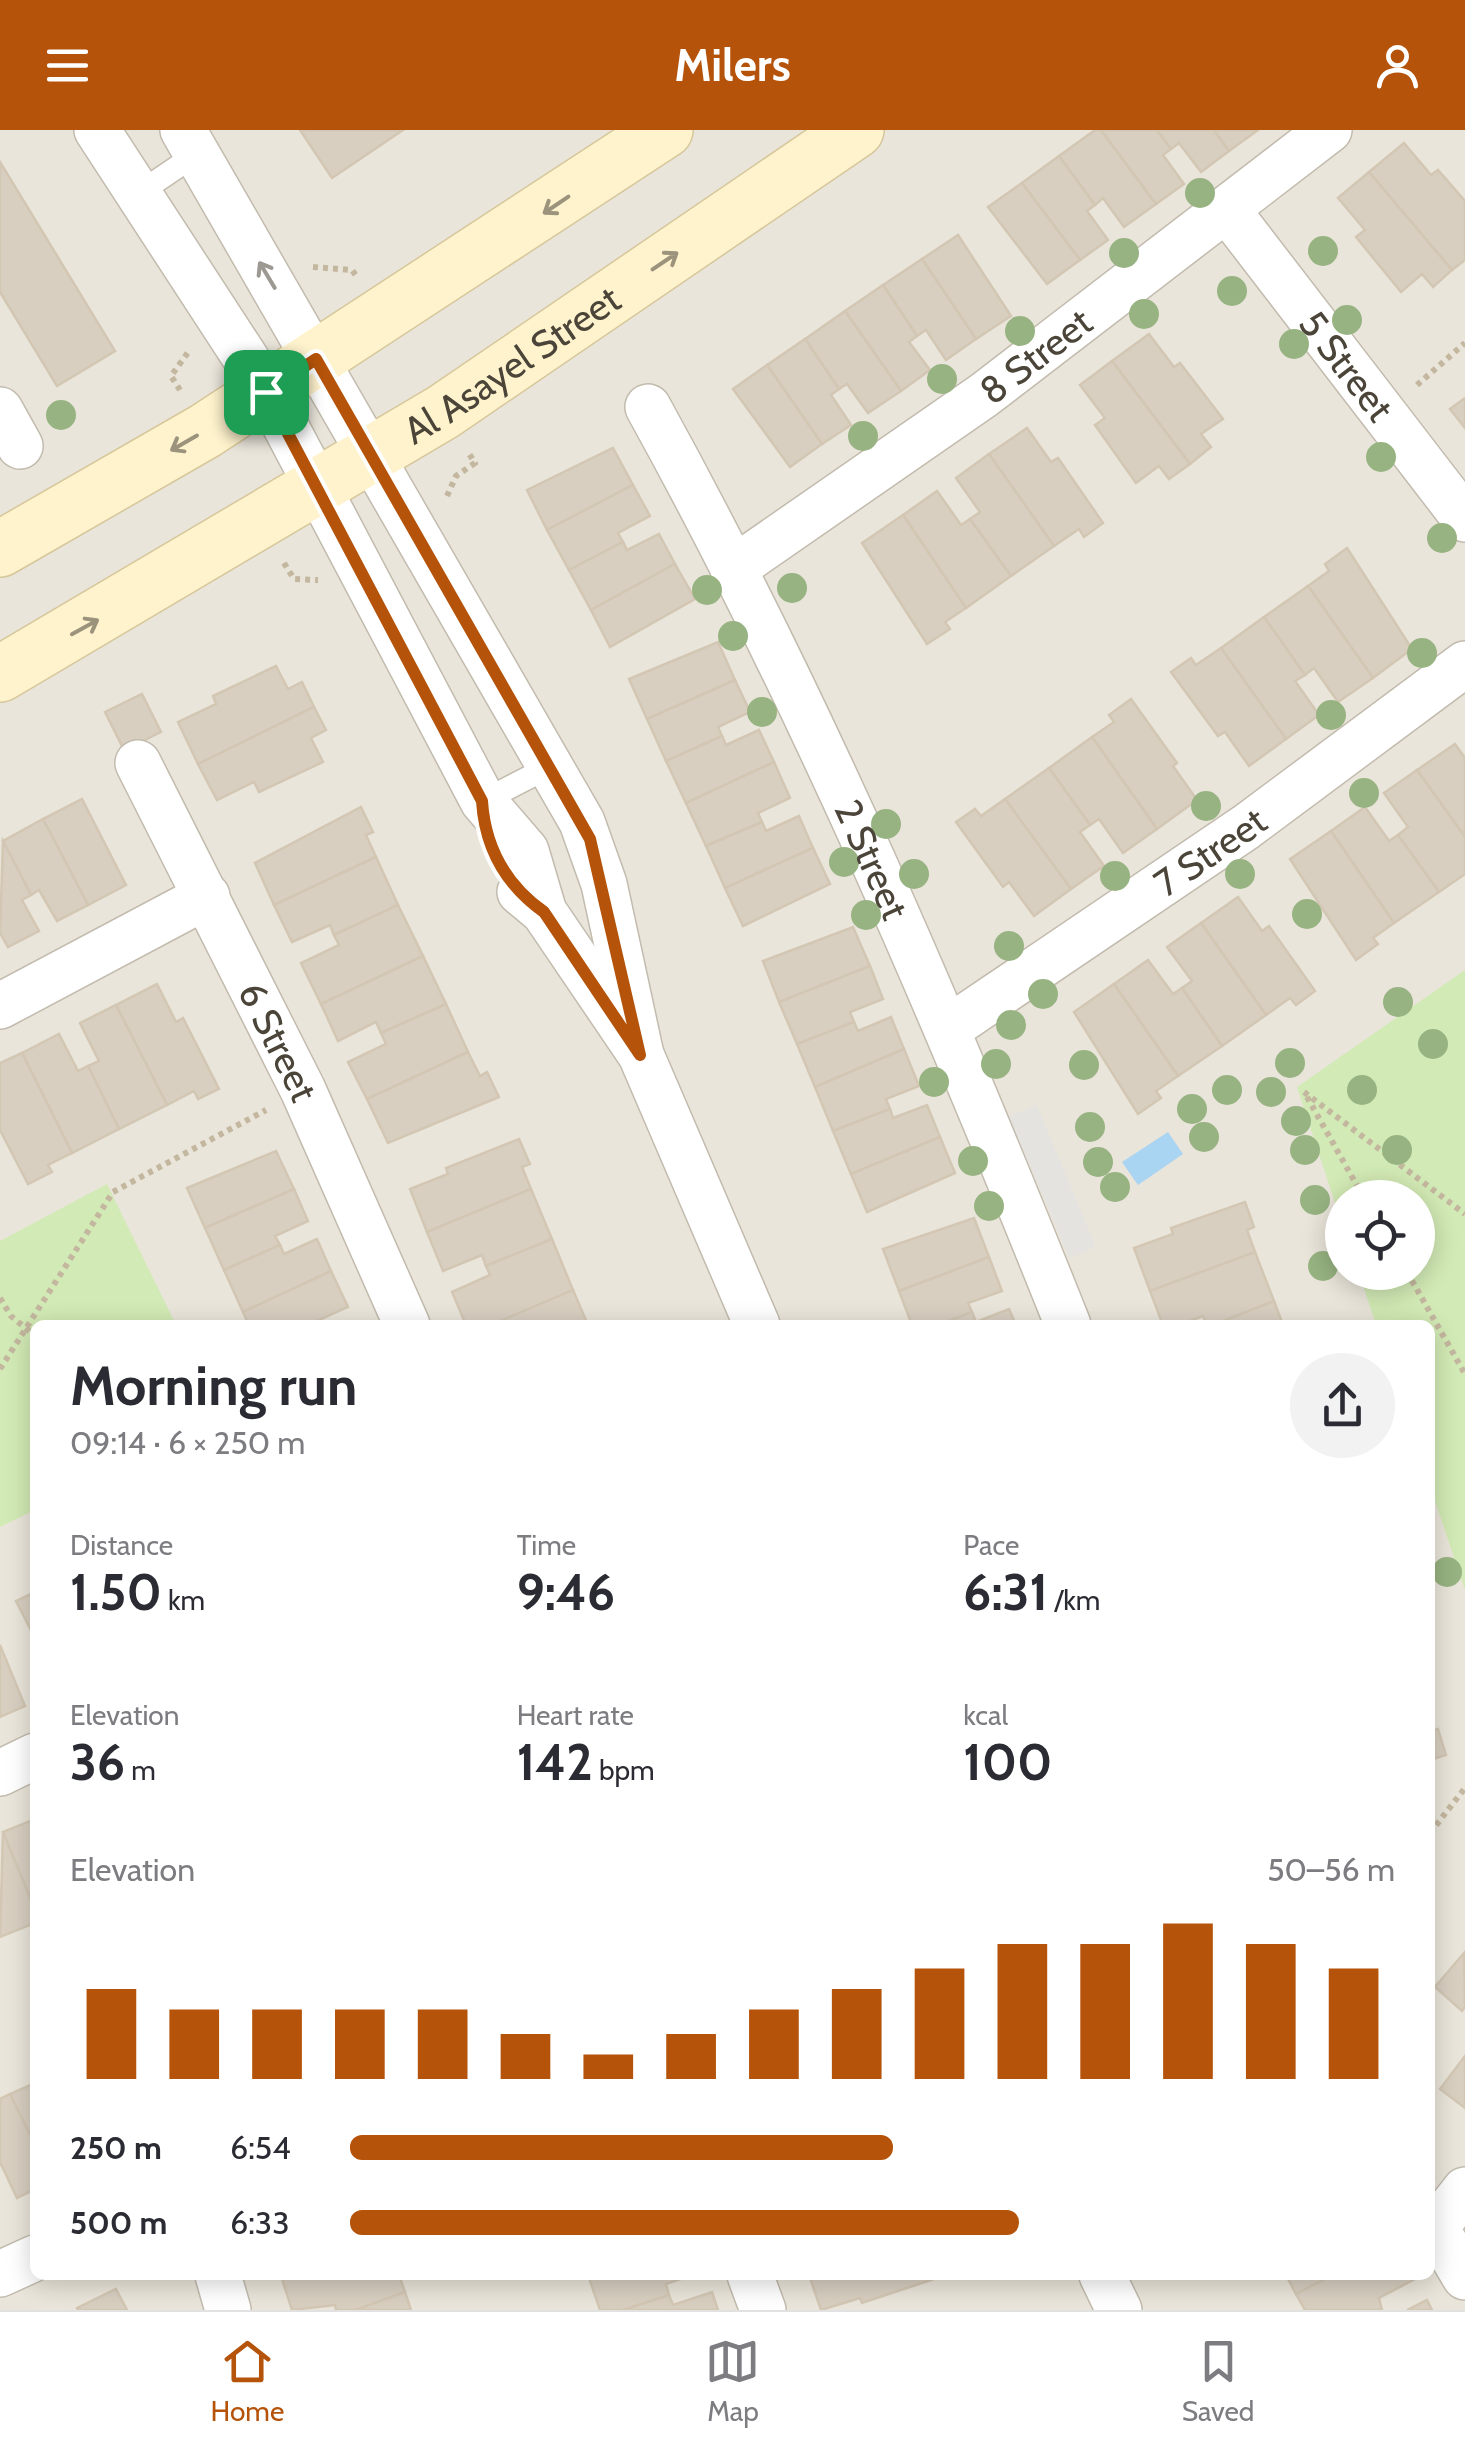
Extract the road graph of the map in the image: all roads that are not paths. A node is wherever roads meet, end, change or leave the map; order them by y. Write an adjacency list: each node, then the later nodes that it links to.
1 (98, 130): 6 (street)
2 (665, 130): 8 (main road, one-way to 8)
3 (856, 130): 11 (main road, Al Asayel Street, one-way to 3)
4 (1329, 130): 7 (street, 8 Street)
5 (184, 137): 6 (lane); 8 (street, one-way to 5)
6 (139, 193): 9 (street)
7 (1228, 211): 13 (street, 5 Street); 15 (street, 8 Street)
8 (316, 359): 9 (main road); 11 (street)
9 (266, 392): 12 (street); 14 (main road, one-way to 14)
10 (648, 407): 15 (street, 2 Street)
11 (371, 456): 12 (main road, Al Asayel Street); 19 (street)
12 (319, 488): 17 (main road, Al Asayel Street, one-way to 12); 20 (street)
13 (1465, 519)
14 (0, 549)
15 (734, 568): 25 (street, 2 Street)
16 (1465, 664): 25 (street, 7 Street)
17 (0, 674)
18 (138, 763): 22 (street, 6 Street)
19 (551, 766): 20 (lane); 21 (street)
20 (482, 801): 23 (street)
21 (604, 884): 23 (street); 26 (street)
22 (207, 896): 24 (street); 27 (street, 6 Street)
23 (544, 912): 26 (street)
24 (0, 1006)
25 (949, 1028): 29 (street, 2 Street)
26 (640, 1055): 28 (street)
27 (405, 1320)
28 (755, 1320)
29 (1066, 1320)
30 (30, 1758): 31 (street)
31 (0, 1773)
32 (1465, 2190): 33 (street)
33 (1435, 2221)
34 (1435, 2226): 37 (street)
35 (30, 2260): 36 (street)
36 (0, 2274)
37 (1465, 2278)
38 (219, 2280): 41 (street)
39 (752, 2280): 42 (street)
40 (1104, 2280): 43 (street)
41 (228, 2310)
42 (763, 2310)
43 (1119, 2310)

